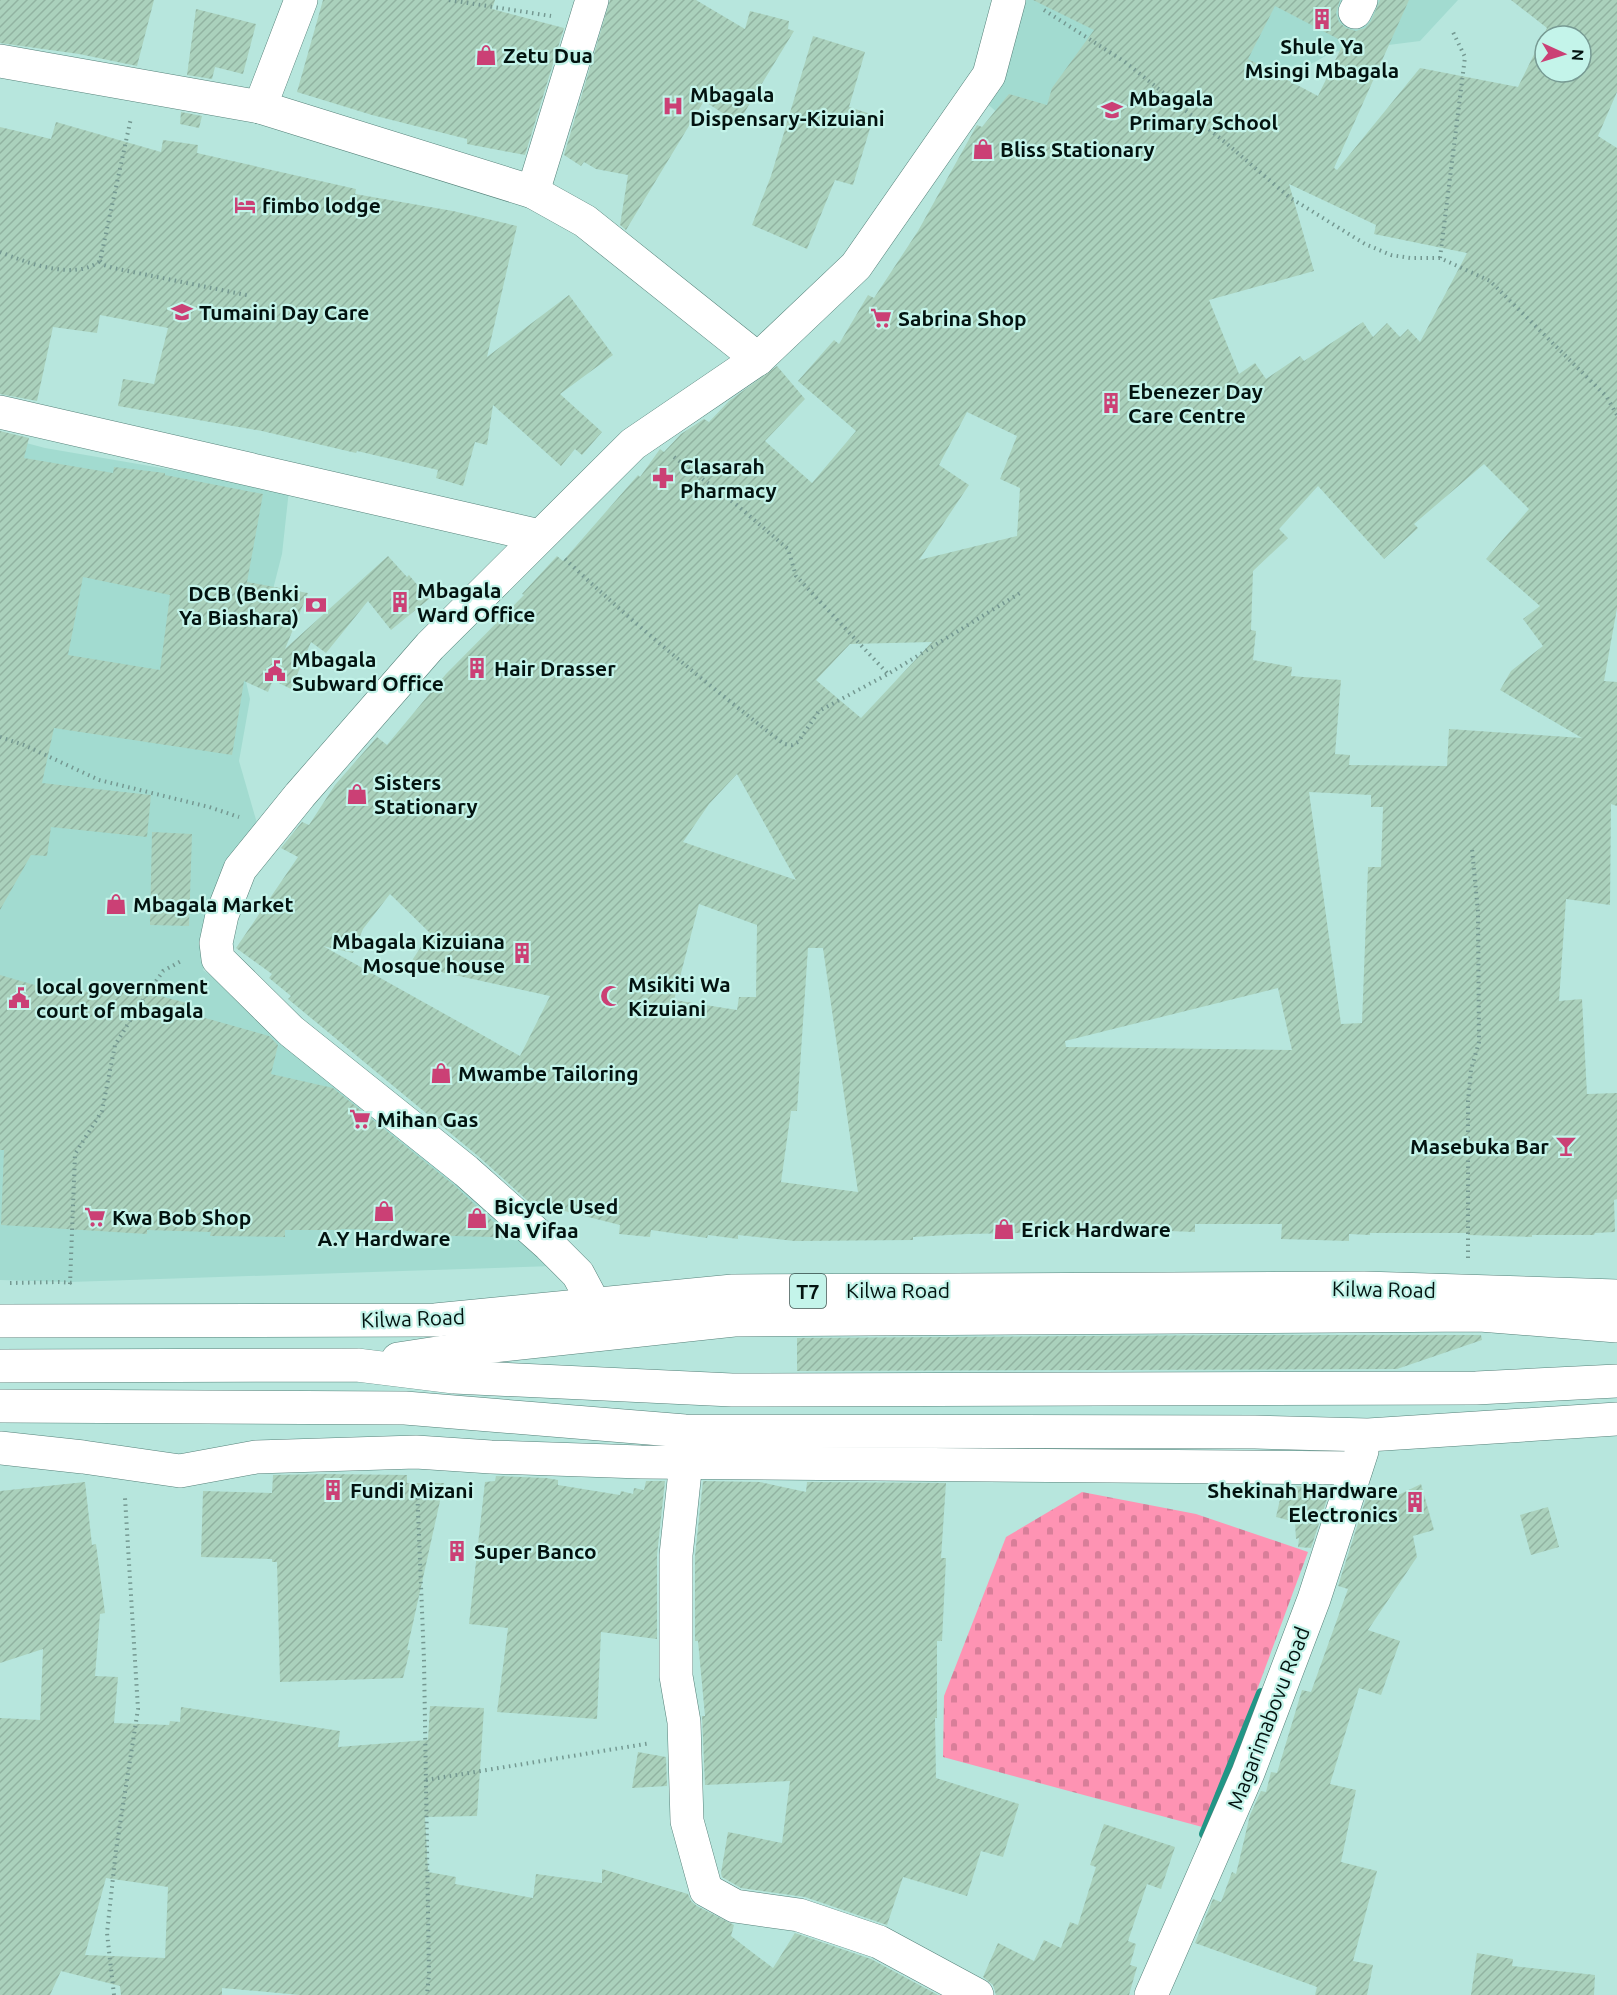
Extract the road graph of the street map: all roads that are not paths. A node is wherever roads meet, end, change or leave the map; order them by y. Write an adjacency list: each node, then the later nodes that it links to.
1 (301, 0): 5 (main road)
2 (1023, 3): 7 (main road)
3 (588, 11): 6 (main road)
4 (0, 61): 5 (main road)
5 (260, 107): 6 (main road)
6 (533, 192): 7 (main road)
7 (758, 359): 9 (main road)
8 (0, 412): 9 (main road)
9 (540, 536): 11 (main road)
10 (1617, 1296): 11 (main road, Kilwa Road / T7)
11 (594, 1304): 12 (main road, Kilwa Road / T7)
12 (0, 1321)
13 (1617, 1326): 14 (main road)
14 (357, 1365): 15 (main road); 16 (main road)
15 (0, 1366)
16 (1617, 1381)
17 (0, 1406): 20 (main road)
18 (1617, 1419): 19 (main road)
19 (1368, 1435): 20 (main road); 22 (main road, Magarimabovu Road)
20 (686, 1446): 21 (main road); 22 (main road); 23 (main road)
21 (0, 1448)
22 (1356, 1468): 24 (main road, Magarimabovu Road)
23 (976, 1995)
24 (1152, 1995)

